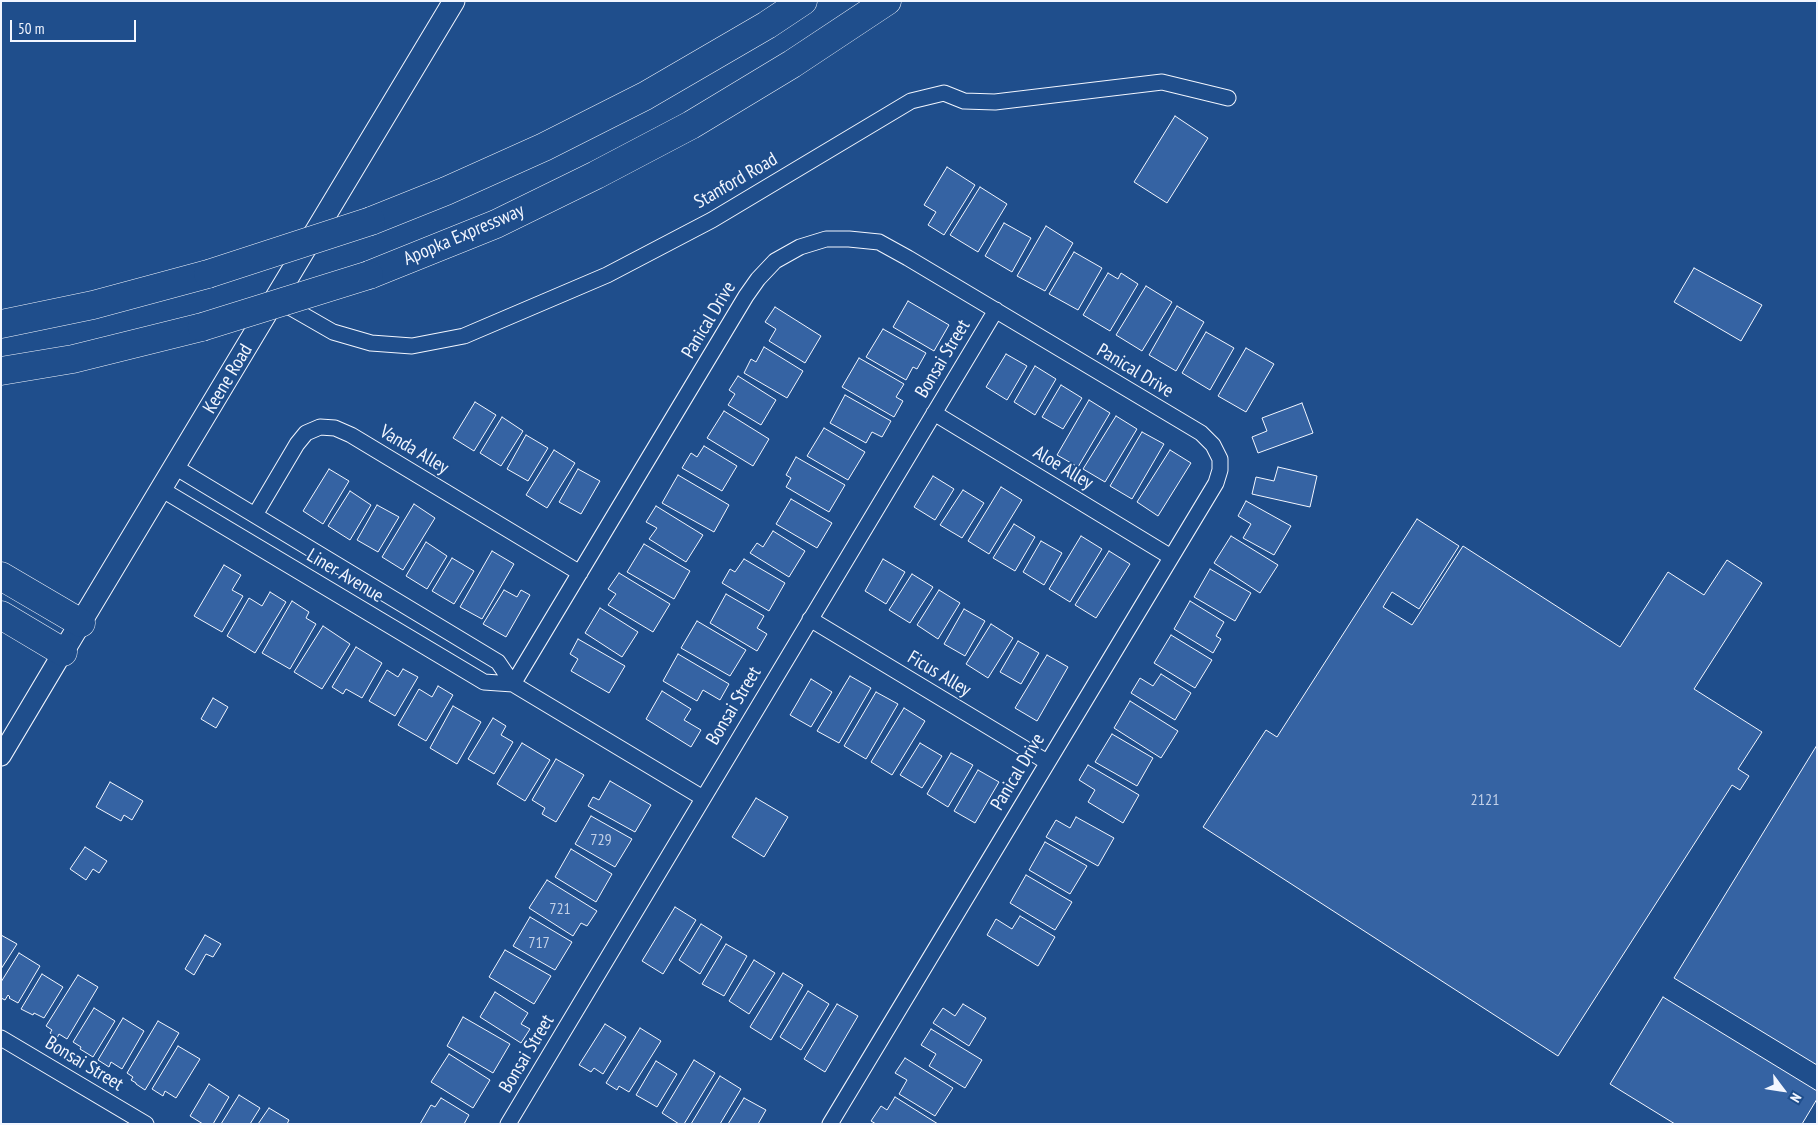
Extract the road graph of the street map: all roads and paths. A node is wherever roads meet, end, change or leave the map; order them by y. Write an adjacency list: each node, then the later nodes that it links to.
1 (454, 1): 5 (main road, Keene Road)
2 (803, 1): 7 (highway, bridge)
3 (887, 1): 8 (highway, Apopka Expressway, bridge)
4 (1228, 98): 5 (street, Stanford Road)
5 (275, 299): 10 (main road, Keene Road)
6 (996, 310): 9 (street, Bonsai Street); 13 (street, Panical Drive); 14 (street, Panical Drive)
7 (1, 324)
8 (1, 372)
9 (934, 414): 13 (street, Aloe Alley); 17 (street, Bonsai Street)
10 (175, 467): 11 (main road, Keene Road); 12 (street, Liner Avenue)
11 (161, 489): 18 (main road, Keene Road); 20 (street, Liner Avenue)
12 (255, 515): 14 (street, Vanda Alley); 20 (street, Liner Avenue)
13 (1171, 557): 22 (street, Panical Drive)
14 (580, 573): 20 (street, Panical Drive)
15 (1, 576): 18 (highway)
16 (1, 615): 19 (highway)
17 (810, 619): 22 (street, Ficus Alley); 23 (street, Bonsai Street)
18 (81, 623): 19 (main road, Keene Road)
19 (63, 652): 21 (street, Keene Road)
20 (513, 684): 23 (street, Liner Avenue)
21 (1, 756)
22 (1047, 762): 27 (street, Panical Drive)
23 (703, 798): 26 (street, Bonsai Street)
24 (1, 1038): 25 (street, Bonsai Street)
25 (146, 1124)
26 (508, 1124)
27 (830, 1124)

